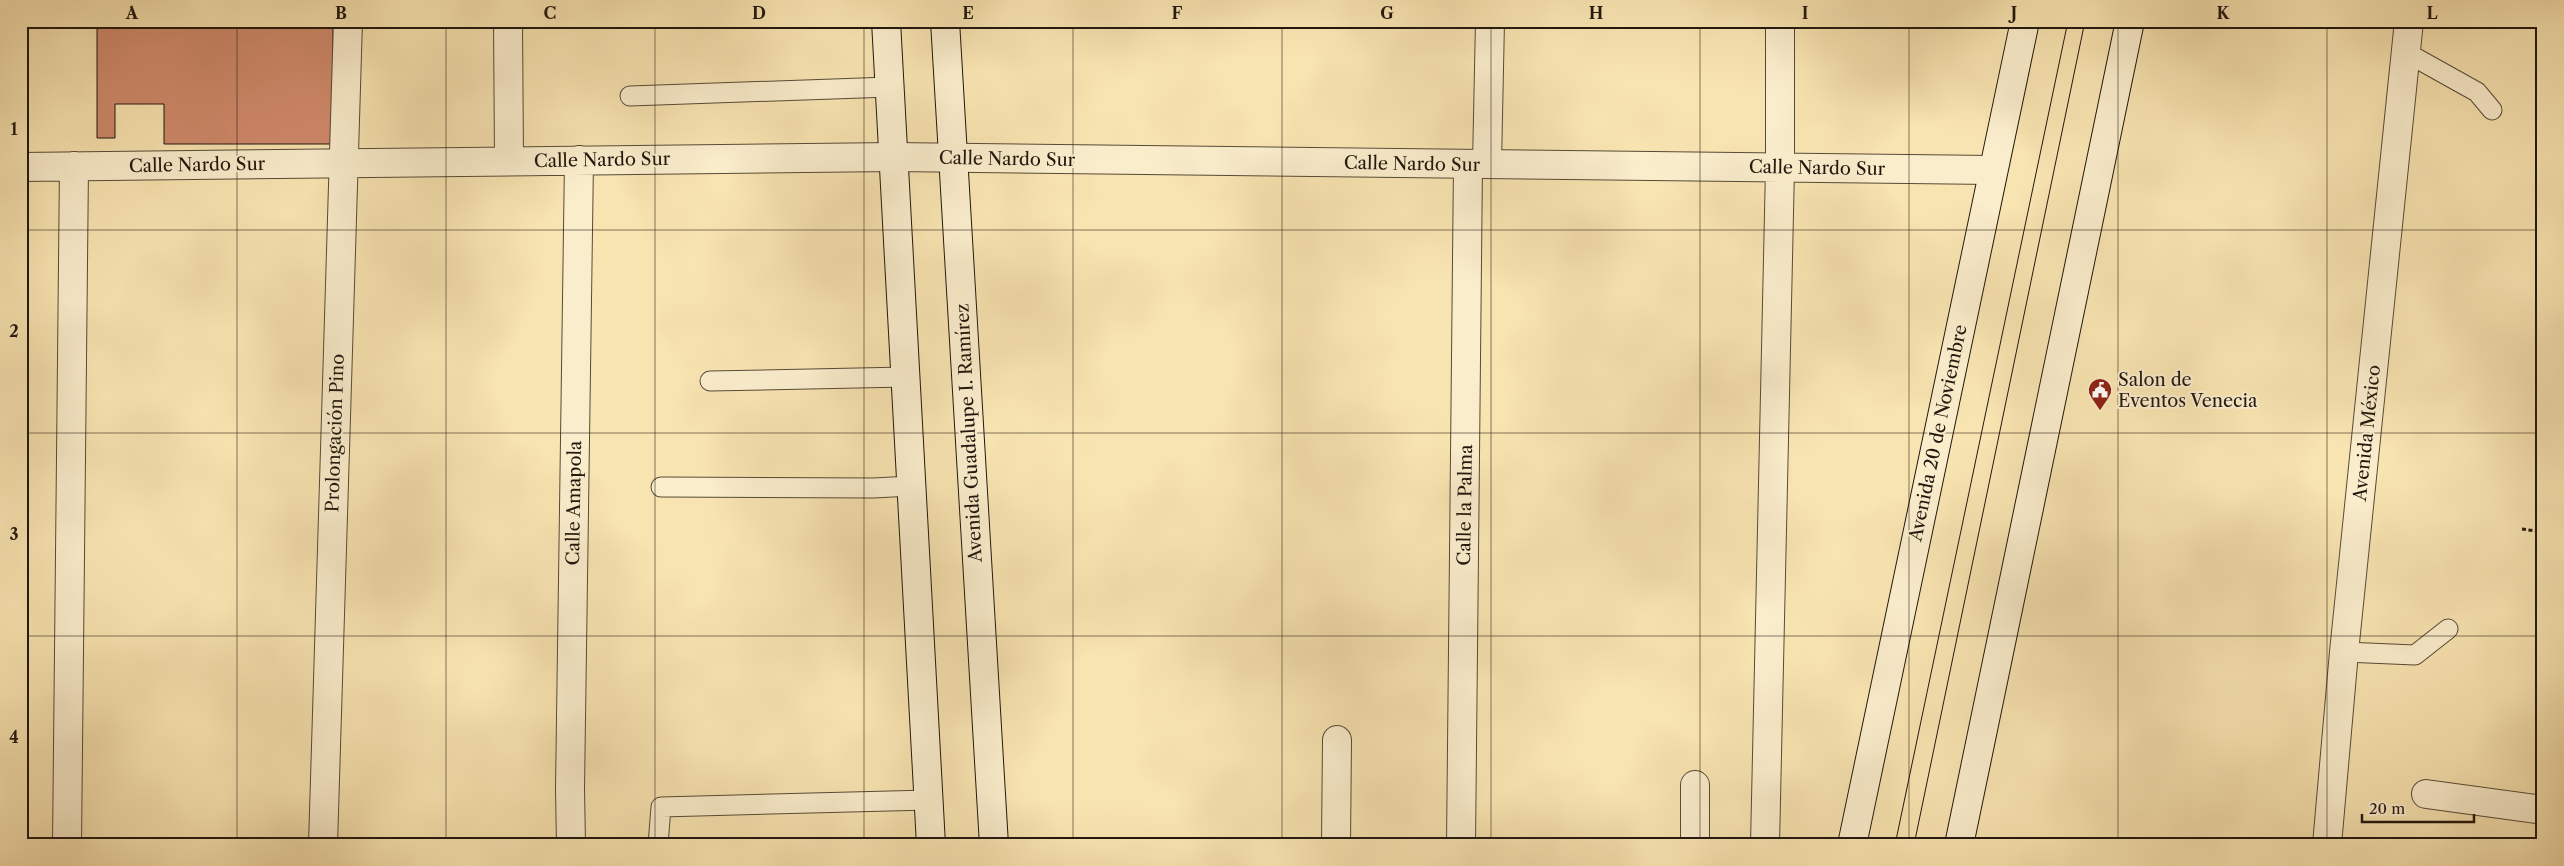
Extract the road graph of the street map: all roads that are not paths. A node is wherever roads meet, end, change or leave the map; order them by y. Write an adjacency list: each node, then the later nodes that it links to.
1 (348, 21): 18 (street, Prolongación Pino)
2 (508, 21): 17 (street)
3 (886, 21): 11 (street)
4 (945, 21): 15 (street, Avenida Guadalupe I. Ramírez)
5 (1490, 21): 19 (street, Calle la Palma)
6 (1780, 21): 22 (street)
7 (2025, 21): 23 (street, Avenida 20 de Noviembre)
8 (2130, 21): 46 (street)
9 (2409, 21): 10 (street, Avenida México)
10 (2407, 53): 13 (lane); 29 (street, Avenida México)
11 (890, 87): 12 (lane); 14 (street)
12 (630, 96)
13 (2492, 110)
14 (894, 157): 15 (street, Calle Nardo Sur); 16 (street, Calle Nardo Sur); 24 (street)
15 (953, 158): 19 (street, Calle Nardo Sur); 40 (street, Avenida Guadalupe I. Ramírez)
16 (579, 160): 17 (street, Calle Nardo Sur); 37 (street, Calle Amapola)
17 (509, 161): 18 (street, Calle Nardo Sur)
18 (345, 163): 20 (street, Calle Nardo Sur); 36 (street, Prolongación Pino)
19 (1478, 164): 22 (street, Calle Nardo Sur); 42 (street, Calle la Palma)
20 (74, 166): 21 (street, Calle Nardo Sur); 35 (street)
21 (21, 167)
22 (1780, 168): 23 (street, Calle Nardo Sur); 44 (street)
23 (1993, 170): 45 (street, Avenida 20 de Noviembre)
24 (906, 377): 25 (lane); 26 (street)
25 (710, 380)
26 (912, 486): 27 (lane); 33 (street)
27 (660, 487)
28 (2448, 629): 29 (lane)
29 (2344, 652): 47 (street, Avenida México)
30 (1337, 740): 41 (street)
31 (1695, 785): 43 (street)
32 (2426, 794): 34 (street)
33 (929, 800): 38 (lane); 39 (street)
34 (2543, 810)
35 (66, 845)
36 (323, 845)
37 (571, 845)
38 (658, 845)
39 (931, 845)
40 (994, 845)
41 (1336, 845)
42 (1461, 845)
43 (1695, 845)
44 (1765, 845)
45 (1852, 845)
46 (1959, 845)
47 (2328, 845)

